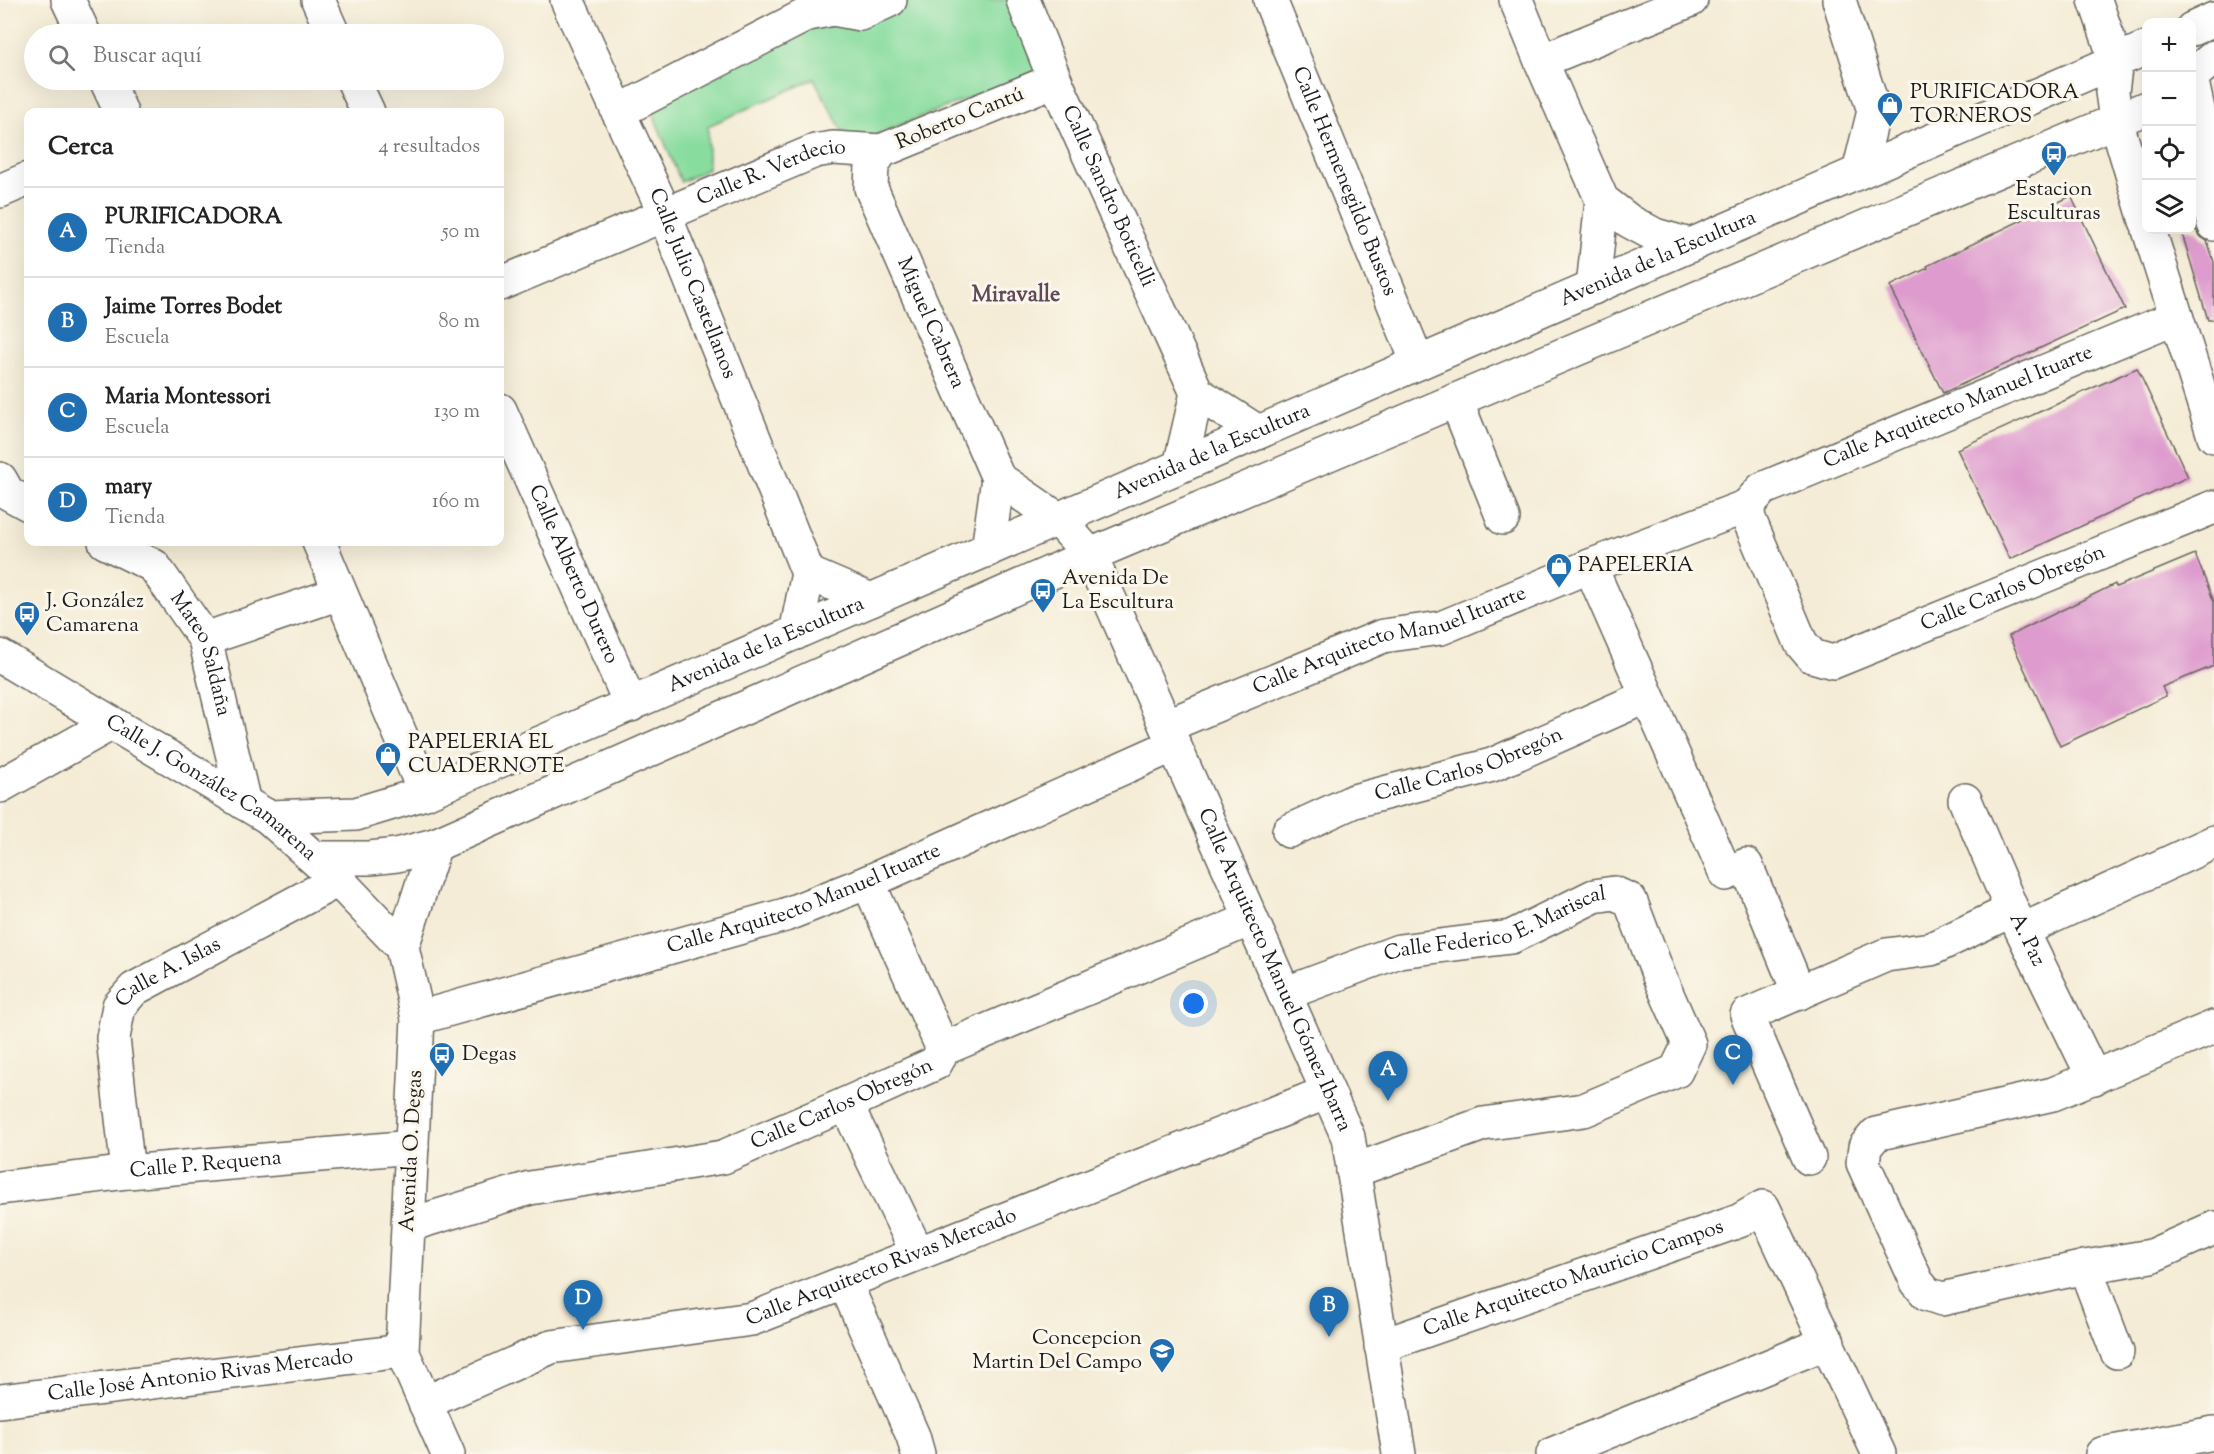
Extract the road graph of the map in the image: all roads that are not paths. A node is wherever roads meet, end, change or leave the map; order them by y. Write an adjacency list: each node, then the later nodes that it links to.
1 (68, 0): 12 (street)
2 (318, 0): 13 (street)
3 (567, 0): 25 (street, Calle Julio Castellanos)
4 (890, 0): 11 (street)
5 (1270, 0): 45 (street, Calle Hermenegildo Bustos)
6 (1516, 0): 16 (street)
7 (1691, 0): 16 (street)
8 (1839, 0): 24 (street)
9 (2095, 0): 17 (street)
10 (1029, 2): 18 (street, Calle Sandro Boticelli)
11 (804, 7): 25 (street)
12 (79, 24)
13 (329, 24)
14 (2142, 53): 17 (street, Avenida de la Escultura)
15 (2214, 55): 19 (street)
16 (1541, 61): 36 (street)
17 (2131, 65): 26 (street); 27 (street, Avenida de la Escultura)
18 (1055, 80): 29 (street, Roberto Cantú); 46 (street, Calle Sandro Boticelli)
19 (2198, 81): 33 (street)
20 (111, 90): 22 (street)
21 (358, 90): 23 (street)
22 (119, 108)
23 (366, 108)
24 (1874, 111): 27 (street); 30 (street)
25 (618, 112): 37 (street, Calle Julio Castellanos)
26 (2131, 114): 31 (street); 35 (street); 48 (street)
27 (1924, 144): 30 (street, Avenida de la Escultura)
28 (2196, 154): 38 (street)
29 (877, 158): 37 (street, Calle R. Verdecio); 53 (street, Miguel Cabrera)
30 (1859, 172): 41 (street, Avenida de la Escultura)
31 (2145, 180)
32 (24, 181): 34 (street)
33 (2214, 182)
34 (0, 191)
35 (2142, 192)
36 (1602, 200): 41 (street); 43 (street)
37 (665, 215): 42 (street, Calle R. Verdecio); 65 (street, Calle Julio Castellanos)
38 (2214, 224)
39 (2150, 234): 44 (street)
40 (2163, 234): 47 (street)
41 (1690, 245): 43 (street, Avenida de la Escultura)
42 (504, 282)
43 (1593, 288): 45 (street, Avenida de la Escultura)
44 (2176, 317): 51 (street); 56 (street, Calle Arquitecto Manuel Ituarte)
45 (1418, 363): 50 (street, Avenida de la Escultura)
46 (1197, 393): 50 (street); 52 (street)
47 (2214, 396)
48 (1456, 400): 58 (street); 63 (street)
49 (504, 419): 72 (street, Calle Alberto Durero)
50 (1258, 432): 52 (street, Avenida de la Escultura)
51 (2214, 436)
52 (1180, 466): 59 (street, Avenida de la Escultura)
53 (998, 478): 59 (street); 62 (street)
54 (0, 479): 55 (street)
55 (24, 502)
56 (1747, 506): 57 (street, Calle Carlos Obregón); 64 (street, Calle Arquitecto Manuel Ituarte)
57 (2214, 507)
58 (1503, 518)
59 (1058, 519): 62 (street, Avenida de la Escultura); 63 (street, Calle Arquitecto Manuel Gómez Ibarra)
60 (113, 546): 69 (street, Mateo Saldaña)
61 (321, 546): 66 (street)
62 (988, 550): 67 (street, Avenida de la Escultura)
63 (1090, 555): 74 (street, Calle Arquitecto Manuel Gómez Ibarra); 81 (street)
64 (1590, 566): 71 (street); 74 (street, Calle Arquitecto Manuel Ituarte)
65 (808, 573): 67 (street); 68 (street)
66 (340, 593): 69 (street); 76 (street)
67 (871, 600): 68 (street, Avenida de la Escultura)
68 (796, 633): 72 (street, Avenida de la Escultura)
69 (205, 639): 78 (street, Mateo Saldaña)
70 (0, 656): 73 (street, Calle J. González Camarena)
71 (1647, 696): 79 (street, Calle Carlos Obregón); 87 (street)
72 (631, 705): 76 (street, Avenida de la Escultura)
73 (112, 723): 75 (street); 78 (street, Calle J. González Camarena)
74 (1170, 735): 83 (street, Calle Arquitecto Manuel Ituarte); 84 (street, Calle Arquitecto Manuel Gómez Ibarra)
75 (0, 786)
76 (425, 793): 78 (street, Avenida de la Escultura)
77 (1965, 800): 85 (street, A. Paz)
78 (256, 810): 82 (street, Calle J. González Camarena)
79 (1289, 831)
80 (2214, 842): 85 (street)
81 (435, 845): 82 (street); 86 (street)
82 (326, 869): 86 (street, Calle J. González Camarena); 98 (street, Calle A. Islas)
83 (868, 882): 89 (street, Calle Arquitecto Manuel Ituarte); 91 (street)
84 (1251, 918): 88 (street, Calle Arquitecto Manuel Gómez Ibarra); 91 (street, Calle Carlos Obregón)
85 (2018, 920): 87 (street); 92 (street, A. Paz)
86 (402, 947): 89 (street, Avenida O. Degas)
87 (1798, 993): 96 (street)
88 (1284, 994): 93 (street, Calle Arquitecto Manuel Gómez Ibarra); 97 (street, Calle Federico E. Mariscal)
89 (418, 1018): 95 (street, Avenida O. Degas)
90 (2214, 1027): 92 (street)
91 (943, 1049): 94 (street, Calle Carlos Obregón)
92 (2094, 1078): 103 (street)
93 (1328, 1092): 97 (street, Calle Arquitecto Manuel Gómez Ibarra); 102 (street, Calle Arquitecto Rivas Mercado)
94 (846, 1104): 100 (street, Calle Carlos Obregón); 102 (street)
95 (412, 1146): 98 (street, Calle P. Requena); 100 (street, Avenida O. Degas)
96 (1809, 1158)
97 (1353, 1171): 106 (street, Calle Arquitecto Manuel Gómez Ibarra)
98 (128, 1172): 99 (street, Calle P. Requena)
99 (0, 1188)
100 (408, 1225): 107 (street, Avenida O. Degas)
101 (2214, 1228): 103 (street)
102 (917, 1252): 104 (street, Calle Arquitecto Rivas Mercado)
103 (2085, 1267): 108 (street)
104 (845, 1283): 110 (street, Calle Arquitecto Rivas Mercado); 113 (street)
105 (1828, 1342): 106 (street, Calle Arquitecto Mauricio Campos); 115 (street); 116 (street)
106 (1381, 1346): 114 (street, Calle Arquitecto Manuel Gómez Ibarra)
107 (402, 1351): 109 (street, Calle José Antonio Rivas Mercado); 110 (street, Avenida O. Degas)
108 (2117, 1352)
109 (0, 1401)
110 (425, 1403): 112 (street, Avenida O. Degas)
111 (2214, 1433): 117 (street)
112 (448, 1454)
113 (918, 1454)
114 (1399, 1454)
115 (1553, 1454)
116 (1879, 1454)
117 (2102, 1454)

